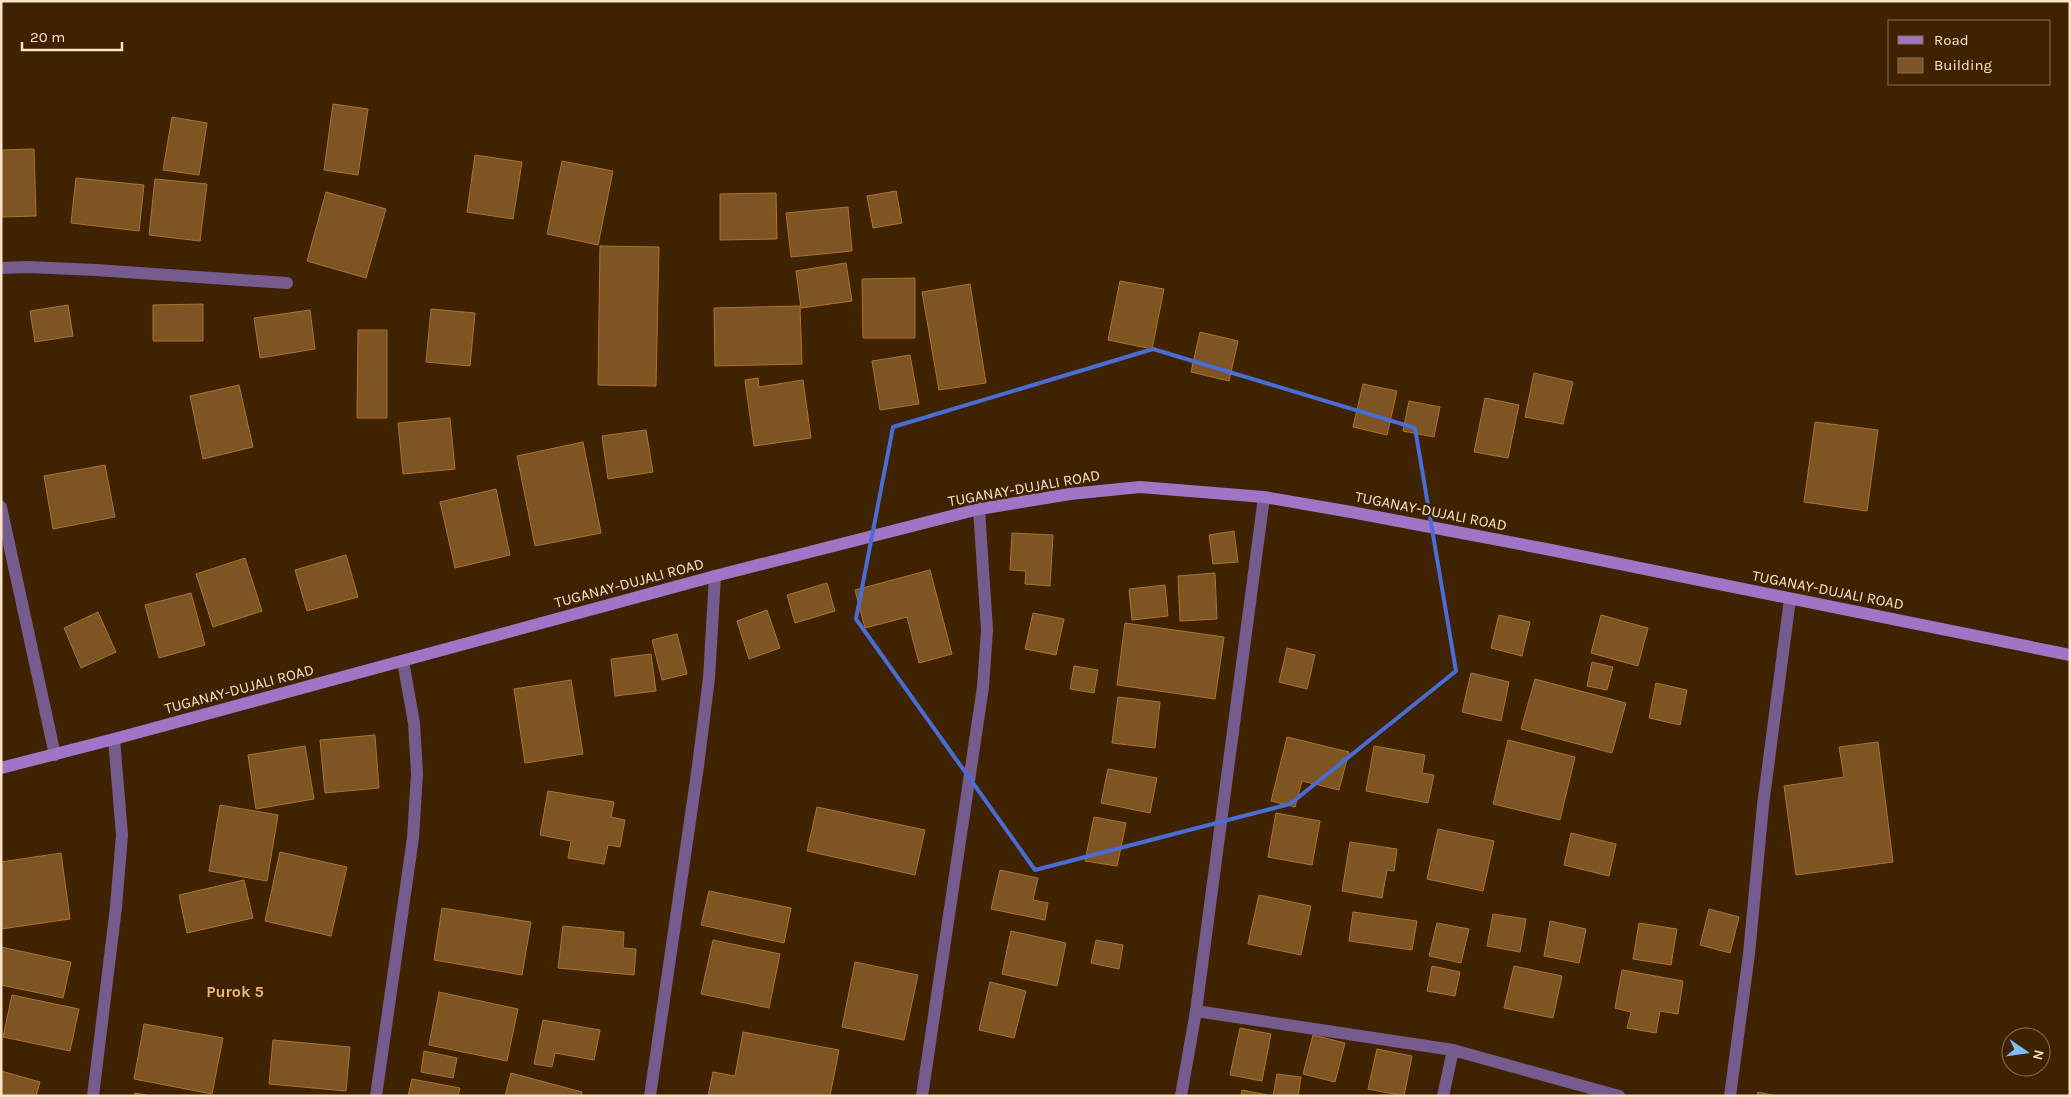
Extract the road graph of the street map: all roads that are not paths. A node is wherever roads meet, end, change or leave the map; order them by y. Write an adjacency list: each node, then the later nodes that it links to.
1 (1, 268): 2 (street)
2 (287, 283)
3 (1264, 498): 5 (main road, TUGANAY-DUJALI ROAD); 7 (main road, TUGANAY-DUJALI ROAD); 13 (street)
4 (1, 507): 11 (street)
5 (979, 509): 6 (main road, TUGANAY-DUJALI ROAD); 18 (street)
6 (715, 576): 9 (main road, TUGANAY-DUJALI ROAD); 17 (street)
7 (1790, 599): 8 (main road, TUGANAY-DUJALI ROAD); 22 (street)
8 (2070, 655)
9 (403, 661): 10 (main road, TUGANAY-DUJALI ROAD); 16 (street)
10 (114, 740): 11 (main road, TUGANAY-DUJALI ROAD); 15 (street)
11 (55, 755): 12 (main road, TUGANAY-DUJALI ROAD)
12 (1, 768)
13 (1196, 1011): 14 (street); 19 (street)
14 (1453, 1050): 20 (street); 21 (street)
15 (93, 1096)
16 (376, 1096)
17 (650, 1096)
18 (922, 1096)
19 (1181, 1096)
20 (1443, 1096)
21 (1619, 1096)
22 (1730, 1096)

